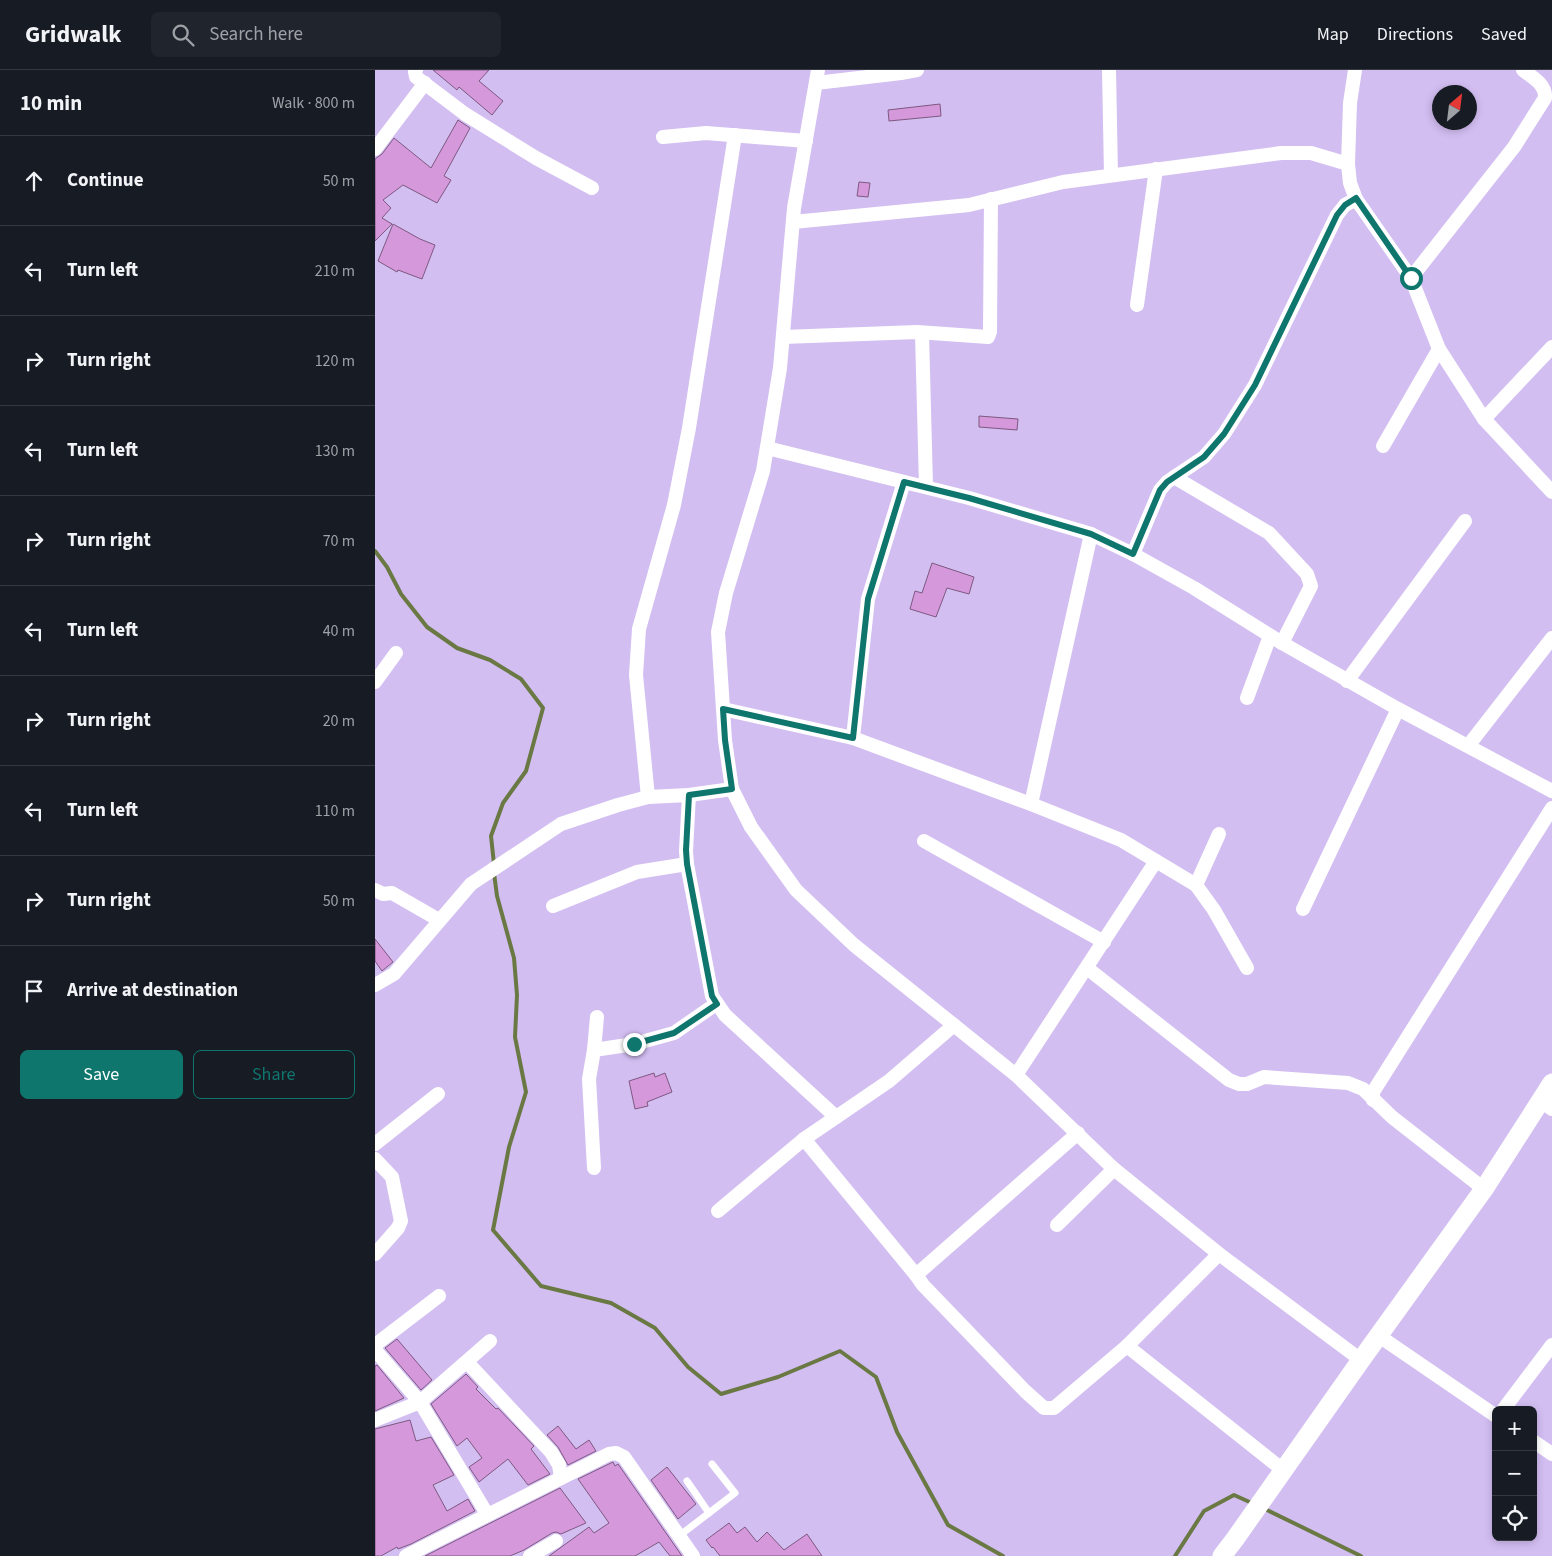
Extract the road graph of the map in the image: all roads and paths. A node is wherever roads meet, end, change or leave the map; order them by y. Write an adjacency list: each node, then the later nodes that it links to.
1 (416, 70): 7 (street)
2 (917, 70): 6 (street)
3 (1109, 70): 14 (street)
4 (1355, 70): 12 (street)
5 (1523, 70): 19 (street)
6 (817, 76): 10 (street)
7 (425, 83): 11 (street); 15 (street)
8 (735, 135): 9 (street); 10 (street); 49 (street)
9 (663, 138)
10 (806, 141): 18 (street)
11 (375, 149)
12 (1348, 164): 13 (street); 16 (street)
13 (1155, 169): 14 (street); 20 (street)
14 (1111, 174): 17 (street)
15 (592, 188)
16 (1356, 198): 19 (street); 28 (street)
17 (991, 200): 18 (street); 21 (street)
18 (793, 222): 22 (street)
19 (1411, 278): 24 (street)
20 (1137, 305)
21 (922, 333): 22 (street); 30 (street)
22 (783, 337): 27 (street)
23 (1552, 347): 25 (street)
24 (1439, 349): 25 (street); 26 (street)
25 (1484, 419): 31 (street)
26 (1383, 446)
27 (767, 448): 29 (street); 42 (street)
28 (1174, 477): 34 (street); 37 (street)
29 (904, 482): 30 (street); 44 (street)
30 (926, 486): 33 (street)
31 (1552, 492)
32 (1465, 521): 39 (street)
33 (1091, 534): 34 (street); 50 (street)
34 (1133, 554): 35 (street)
35 (1269, 636): 37 (street); 41 (street)
36 (1552, 638): 45 (street)
37 (1282, 643): 39 (street)
38 (396, 653): 40 (street)
39 (1347, 680): 43 (street)
40 (375, 682)
41 (1247, 698)
42 (723, 709): 44 (street); 46 (street)
43 (1398, 709): 45 (street); 59 (street)
44 (853, 738): 50 (street)
45 (1468, 746): 47 (street)
46 (732, 789): 48 (street); 67 (street)
47 (1552, 791)
48 (689, 795): 49 (street); 55 (street)
49 (648, 797): 60 (street)
50 (1031, 804): 54 (street)
51 (1552, 808): 72 (street)
52 (1219, 834): 56 (street)
53 (924, 841): 61 (street)
54 (1156, 861): 56 (street); 61 (street)
55 (687, 864): 58 (street); 65 (street)
56 (1196, 885): 63 (street)
57 (375, 890): 60 (street)
58 (553, 906)
59 (1303, 909)
60 (439, 920): 64 (street)
61 (1104, 942): 62 (street)
62 (1087, 968): 69 (street); 72 (street)
63 (1247, 968)
64 (375, 985)
65 (717, 1004): 68 (street); 74 (street)
66 (597, 1017): 68 (street)
67 (954, 1026): 69 (street); 74 (street)
68 (594, 1050): 79 (street)
69 (1016, 1075): 75 (street)
70 (1552, 1084): 73 (main road)
71 (438, 1094): 77 (street)
72 (1373, 1100): 81 (street)
73 (1546, 1105): 81 (main road)
74 (836, 1117): 76 (street)
75 (1078, 1134): 80 (street); 86 (street)
76 (804, 1139): 82 (street); 86 (street)
77 (375, 1144)
78 (375, 1159): 84 (street)
79 (594, 1168)
80 (1114, 1169): 83 (street); 85 (street)
81 (1484, 1189): 88 (main road)
82 (717, 1211)
83 (1057, 1225)
84 (375, 1254)
85 (1219, 1254): 92 (street); 94 (street)
86 (916, 1274): 92 (street)
87 (439, 1296): 90 (street)
88 (1379, 1336): 94 (main road); 98 (street)
89 (490, 1341): 95 (street)
90 (375, 1345)
91 (1552, 1345): 97 (street)
92 (1127, 1346): 103 (street)
93 (375, 1350): 96 (street)
94 (1361, 1360): 103 (main road)
95 (467, 1362): 96 (street); 104 (street)
96 (420, 1402): 99 (street); 107 (street)
97 (1506, 1406)
98 (1492, 1413)
99 (375, 1420)
100 (1537, 1444): 101 (street)
101 (1552, 1454)
102 (712, 1464): 106 (lane)
103 (1283, 1470): 113 (main road)
104 (561, 1478): 107 (street); 108 (street)
105 (687, 1481): 106 (lane)
106 (709, 1513): 108 (lane)
107 (487, 1514): 110 (street)
108 (679, 1536): 112 (street)
109 (556, 1541): 111 (street)
110 (406, 1556)
111 (530, 1556)
112 (693, 1556)
113 (1222, 1556)

